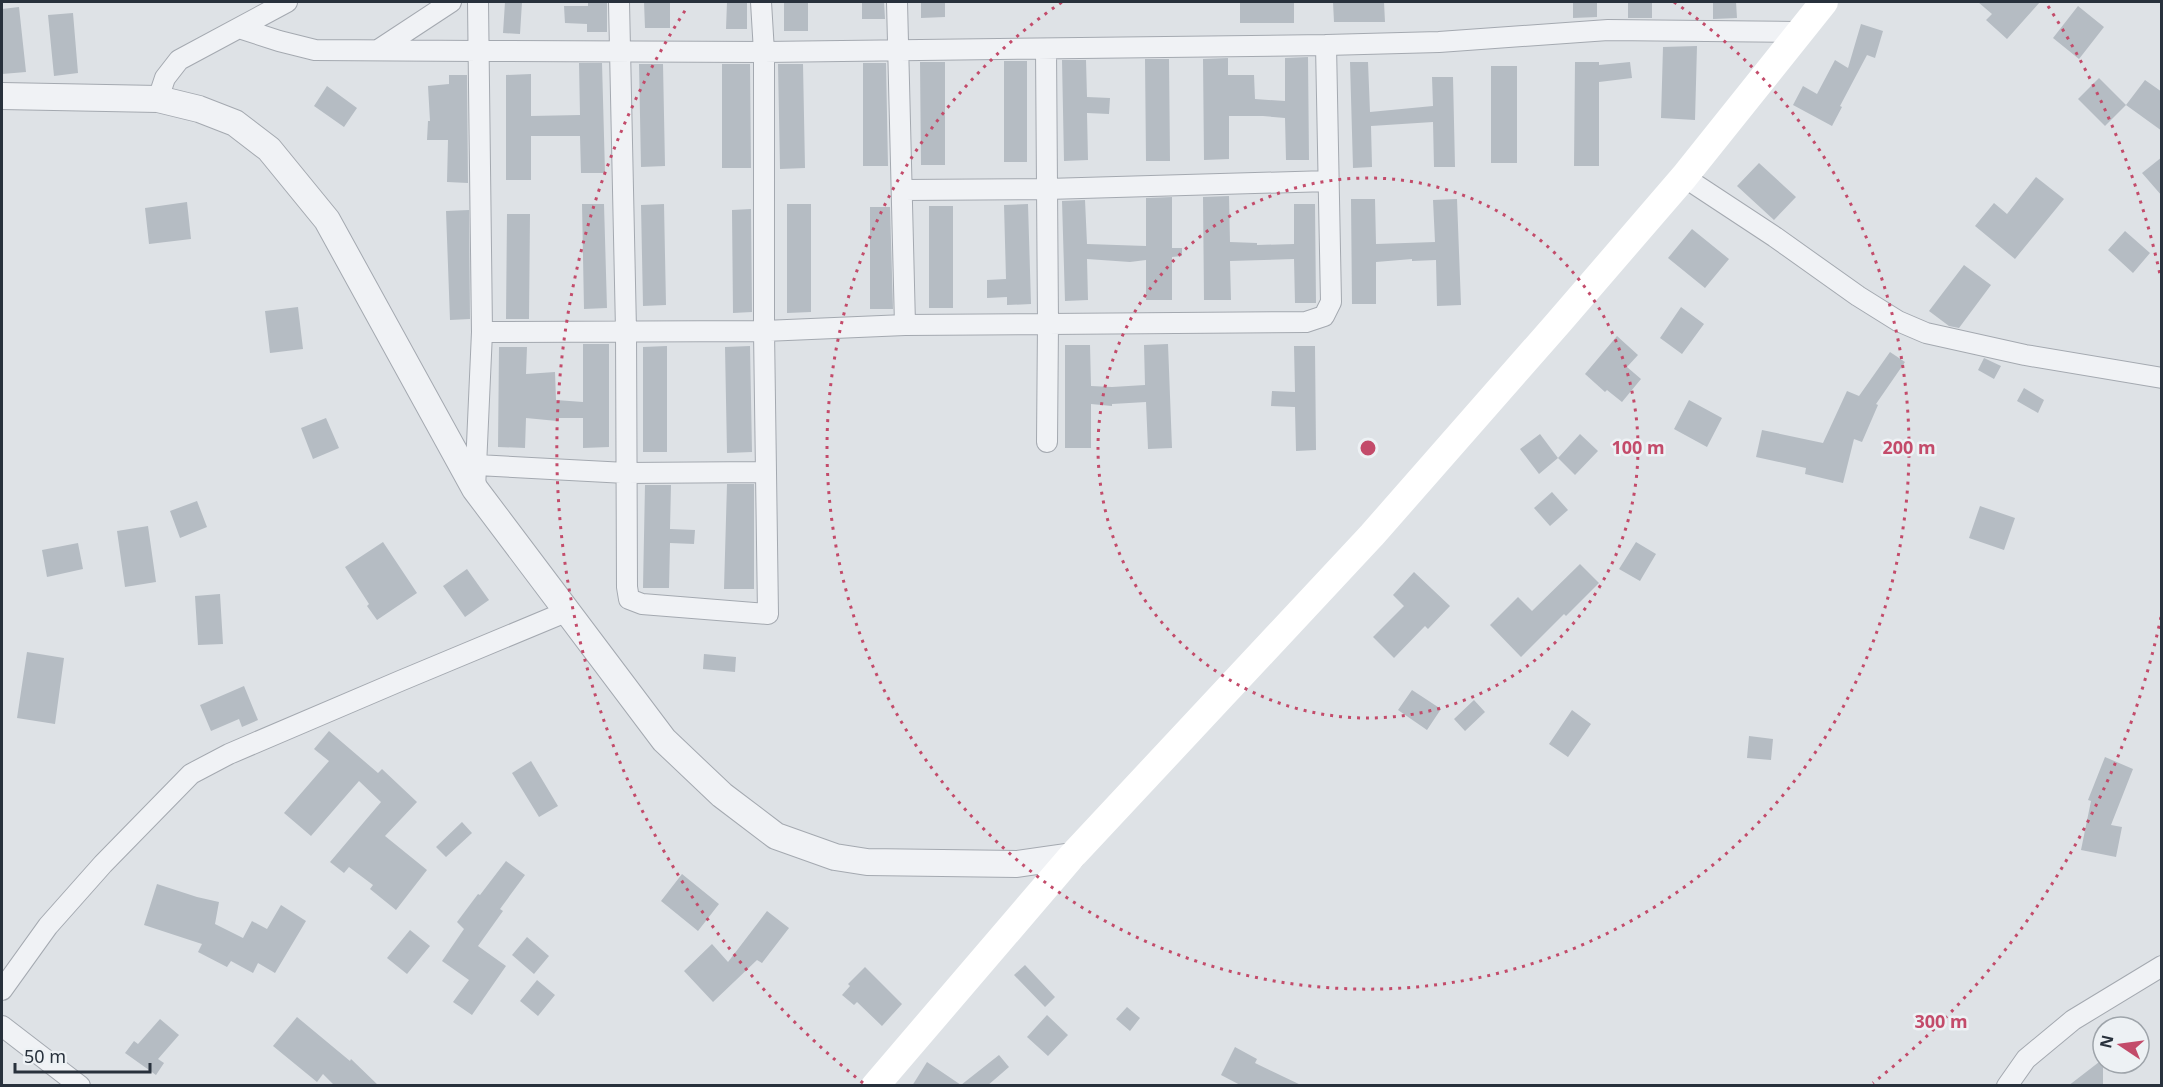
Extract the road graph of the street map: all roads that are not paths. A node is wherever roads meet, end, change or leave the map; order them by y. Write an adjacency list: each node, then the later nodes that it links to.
1 (287, 2): 8 (street)
2 (451, 2): 13 (street)
3 (478, 2): 14 (street)
4 (619, 2): 15 (street)
5 (761, 2): 16 (street)
6 (897, 2): 11 (street)
7 (1824, 2): 9 (main road)
8 (239, 28): 13 (street); 18 (street)
9 (1798, 32): 10 (street); 19 (main road)
10 (1326, 45): 12 (street); 20 (street)
11 (899, 49): 12 (street); 16 (street); 22 (street)
12 (1046, 49): 21 (street)
13 (378, 50): 14 (street)
14 (479, 51): 15 (street); 27 (street)
15 (620, 51): 16 (street); 25 (street)
16 (764, 52): 26 (street)
17 (2, 96): 18 (street)
18 (158, 99): 32 (street)
19 (1684, 177): 28 (street); 34 (main road)
20 (1329, 181): 21 (street); 23 (street)
21 (1047, 189): 22 (street); 23 (street)
22 (902, 190): 24 (street)
23 (1048, 323): 24 (street); 29 (street)
24 (905, 325): 26 (street)
25 (626, 330): 26 (street); 27 (street); 31 (street)
26 (764, 331): 30 (street)
27 (482, 332): 32 (street)
28 (2162, 378)
29 (1047, 442)
30 (766, 472): 31 (street); 31 (street)
31 (626, 473): 32 (street)
32 (476, 477): 33 (street)
33 (568, 611): 34 (street); 36 (street)
34 (1072, 856): 39 (main road)
35 (2162, 966): 40 (street)
36 (2, 990)
37 (2, 1026): 38 (street)
38 (80, 1086)
39 (875, 1086)
40 (2007, 1086)

